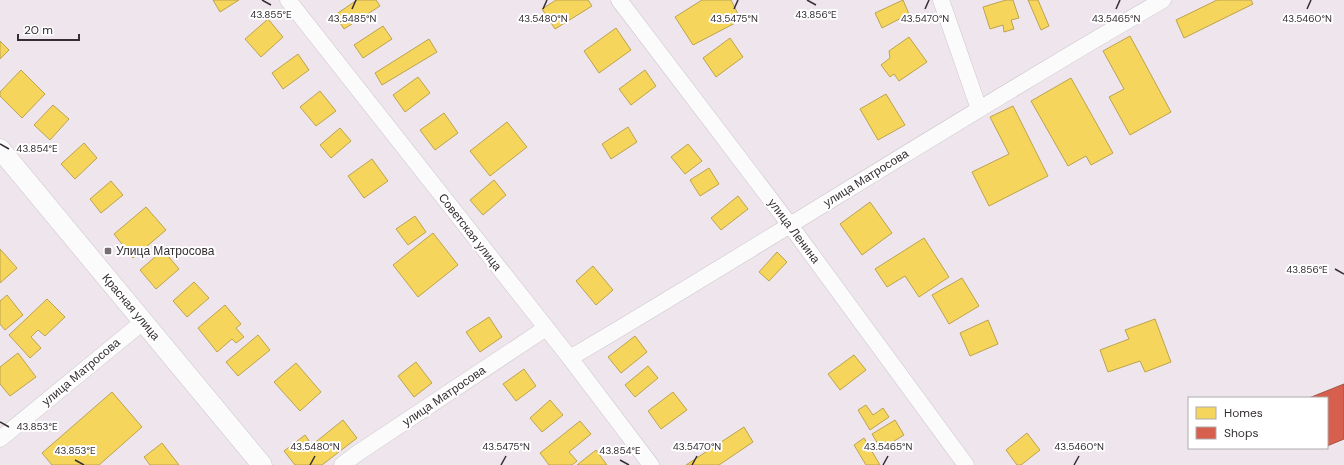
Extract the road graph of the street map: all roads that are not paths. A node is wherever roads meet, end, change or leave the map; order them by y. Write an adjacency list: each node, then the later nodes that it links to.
1 (288, 0): 9 (street, Советская улица)
2 (619, 0): 7 (street, улица Ленина)
3 (941, 0): 5 (street)
4 (1163, 0): 5 (street, улица Матросова)
5 (979, 108): 7 (street, улица Матросова)
6 (0, 149): 8 (street, Красная улица)
7 (790, 225): 10 (street, улица Матросова); 15 (street, улица Ленина)
8 (144, 320): 11 (street, улица Матросова); 12 (street, Красная улица)
9 (546, 328): 10 (street, Советская улица); 13 (street, улица Матросова)
10 (570, 358): 14 (street, Советская улица)
11 (0, 439)
12 (262, 465)
13 (342, 465)
14 (651, 465)
15 (966, 465)

